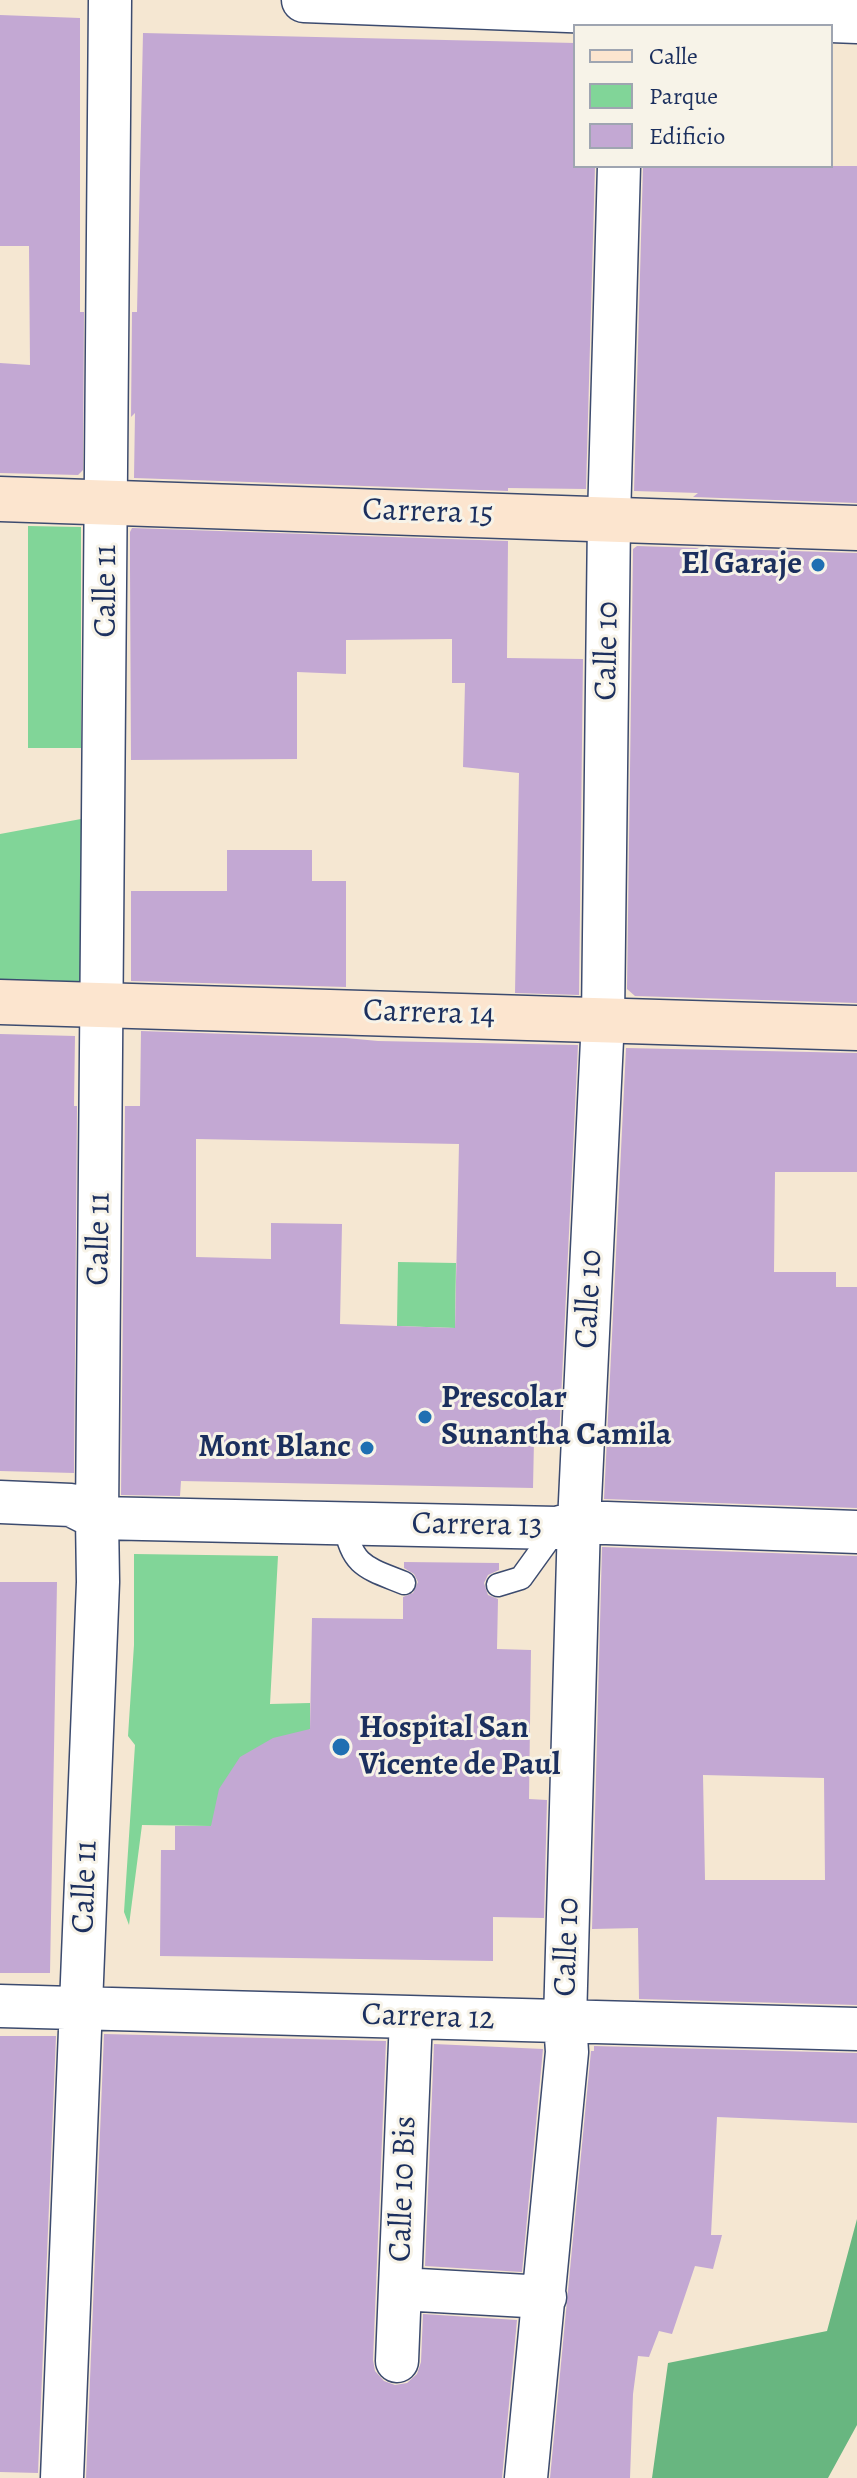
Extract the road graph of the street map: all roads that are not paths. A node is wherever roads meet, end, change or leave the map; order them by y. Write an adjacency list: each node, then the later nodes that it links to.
1 (110, 0): 7 (street, Calle 11)
2 (304, 0): 3 (street)
3 (623, 12): 4 (street)
4 (857, 21)
5 (619, 168): 8 (street, Calle 10)
6 (0, 499): 7 (main road, Carrera 15)
7 (107, 504): 8 (main road, Carrera 15); 11 (street, Calle 11)
8 (609, 519): 9 (main road, Carrera 15); 12 (street, Calle 10)
9 (857, 528)
10 (0, 1002): 11 (main road, Carrera 14)
11 (103, 1004): 12 (main road, Carrera 14); 15 (street, Calle 11)
12 (603, 1019): 13 (main road, Carrera 14); 17 (street, Calle 10)
13 (857, 1028)
14 (0, 1502): 15 (street, Carrera 13)
15 (97, 1518): 16 (street, Carrera 13); 22 (street, Calle 11)
16 (345, 1524): 17 (street, Carrera 13); 19 (lane)
17 (568, 1525): 18 (street, Carrera 13); 20 (lane); 24 (street, Calle 10)
18 (857, 1532)
19 (404, 1583)
20 (498, 1585)
21 (0, 2006): 22 (street, Carrera 12)
22 (81, 2007): 23 (street, Carrera 12); 29 (street, Calle 11)
23 (411, 2018): 24 (street, Carrera 12); 26 (street, Calle 10 Bis)
24 (565, 2021): 25 (street, Carrera 12); 27 (street, Calle 10)
25 (857, 2029)
26 (400, 2289): 27 (street); 28 (street, Calle 10 Bis)
27 (545, 2297): 30 (street, Calle 10)
28 (397, 2361)
29 (62, 2478)
30 (526, 2478)

